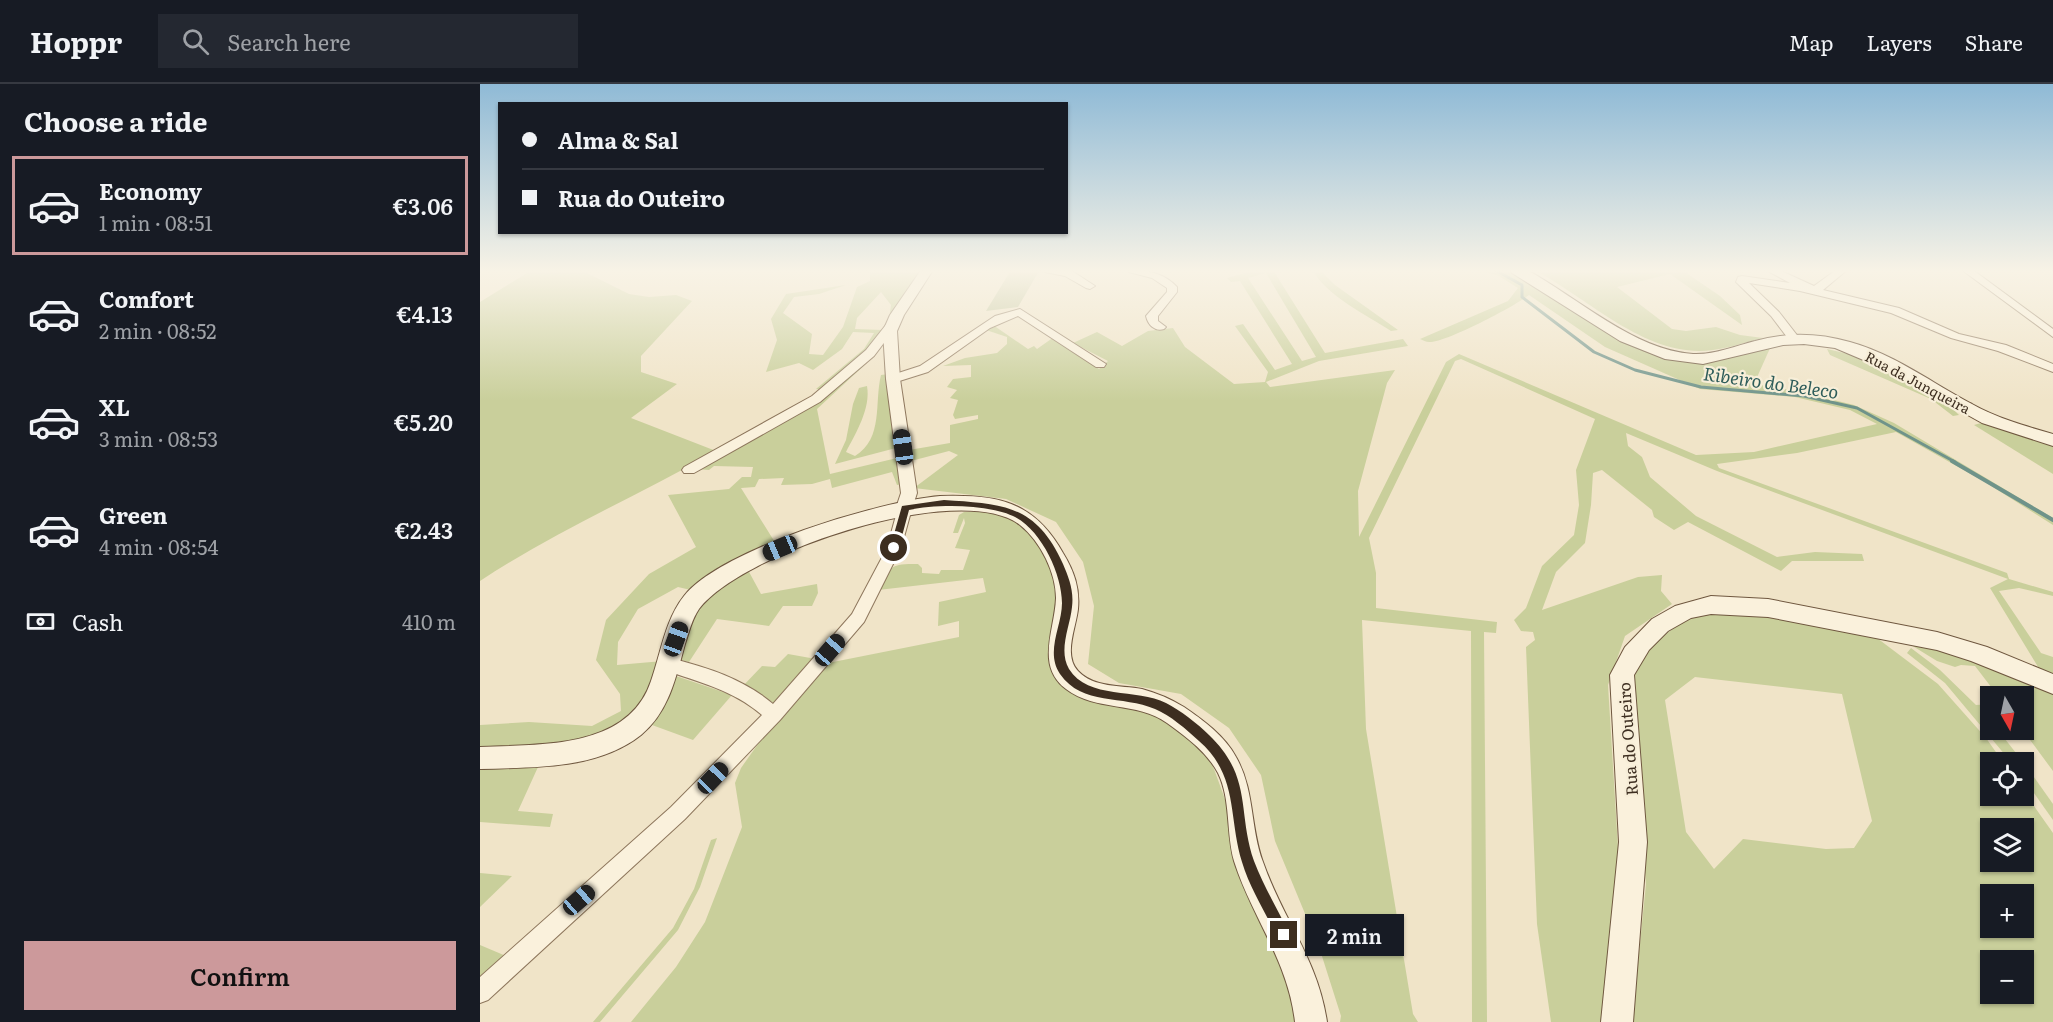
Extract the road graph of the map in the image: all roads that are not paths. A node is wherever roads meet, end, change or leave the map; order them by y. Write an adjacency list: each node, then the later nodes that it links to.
1 (899, 314): 9 (street)
2 (1007, 314): 15 (street)
3 (1023, 314): 13 (street)
4 (1154, 314): 10 (street)
5 (1589, 314): 12 (main road, Rua da Junqueira)
6 (1775, 314): 12 (street)
7 (1904, 314): 14 (street)
8 (2026, 314): 11 (street)
9 (893, 323): 15 (street); 17 (street)
10 (1160, 327)
11 (2053, 334)
12 (1794, 339): 16 (main road, Rua da Junqueira)
13 (1100, 364)
14 (2053, 368)
15 (893, 379): 18 (street)
16 (2053, 440)
17 (689, 470)
18 (905, 508): 19 (main road); 21 (street); 24 (main road)
19 (670, 665): 21 (street); 22 (main road)
20 (2053, 684): 25 (main road, Rua do Outeiro)
21 (774, 715): 23 (street)
22 (480, 758)
23 (480, 992)
24 (1311, 1022)
25 (1617, 1022)

